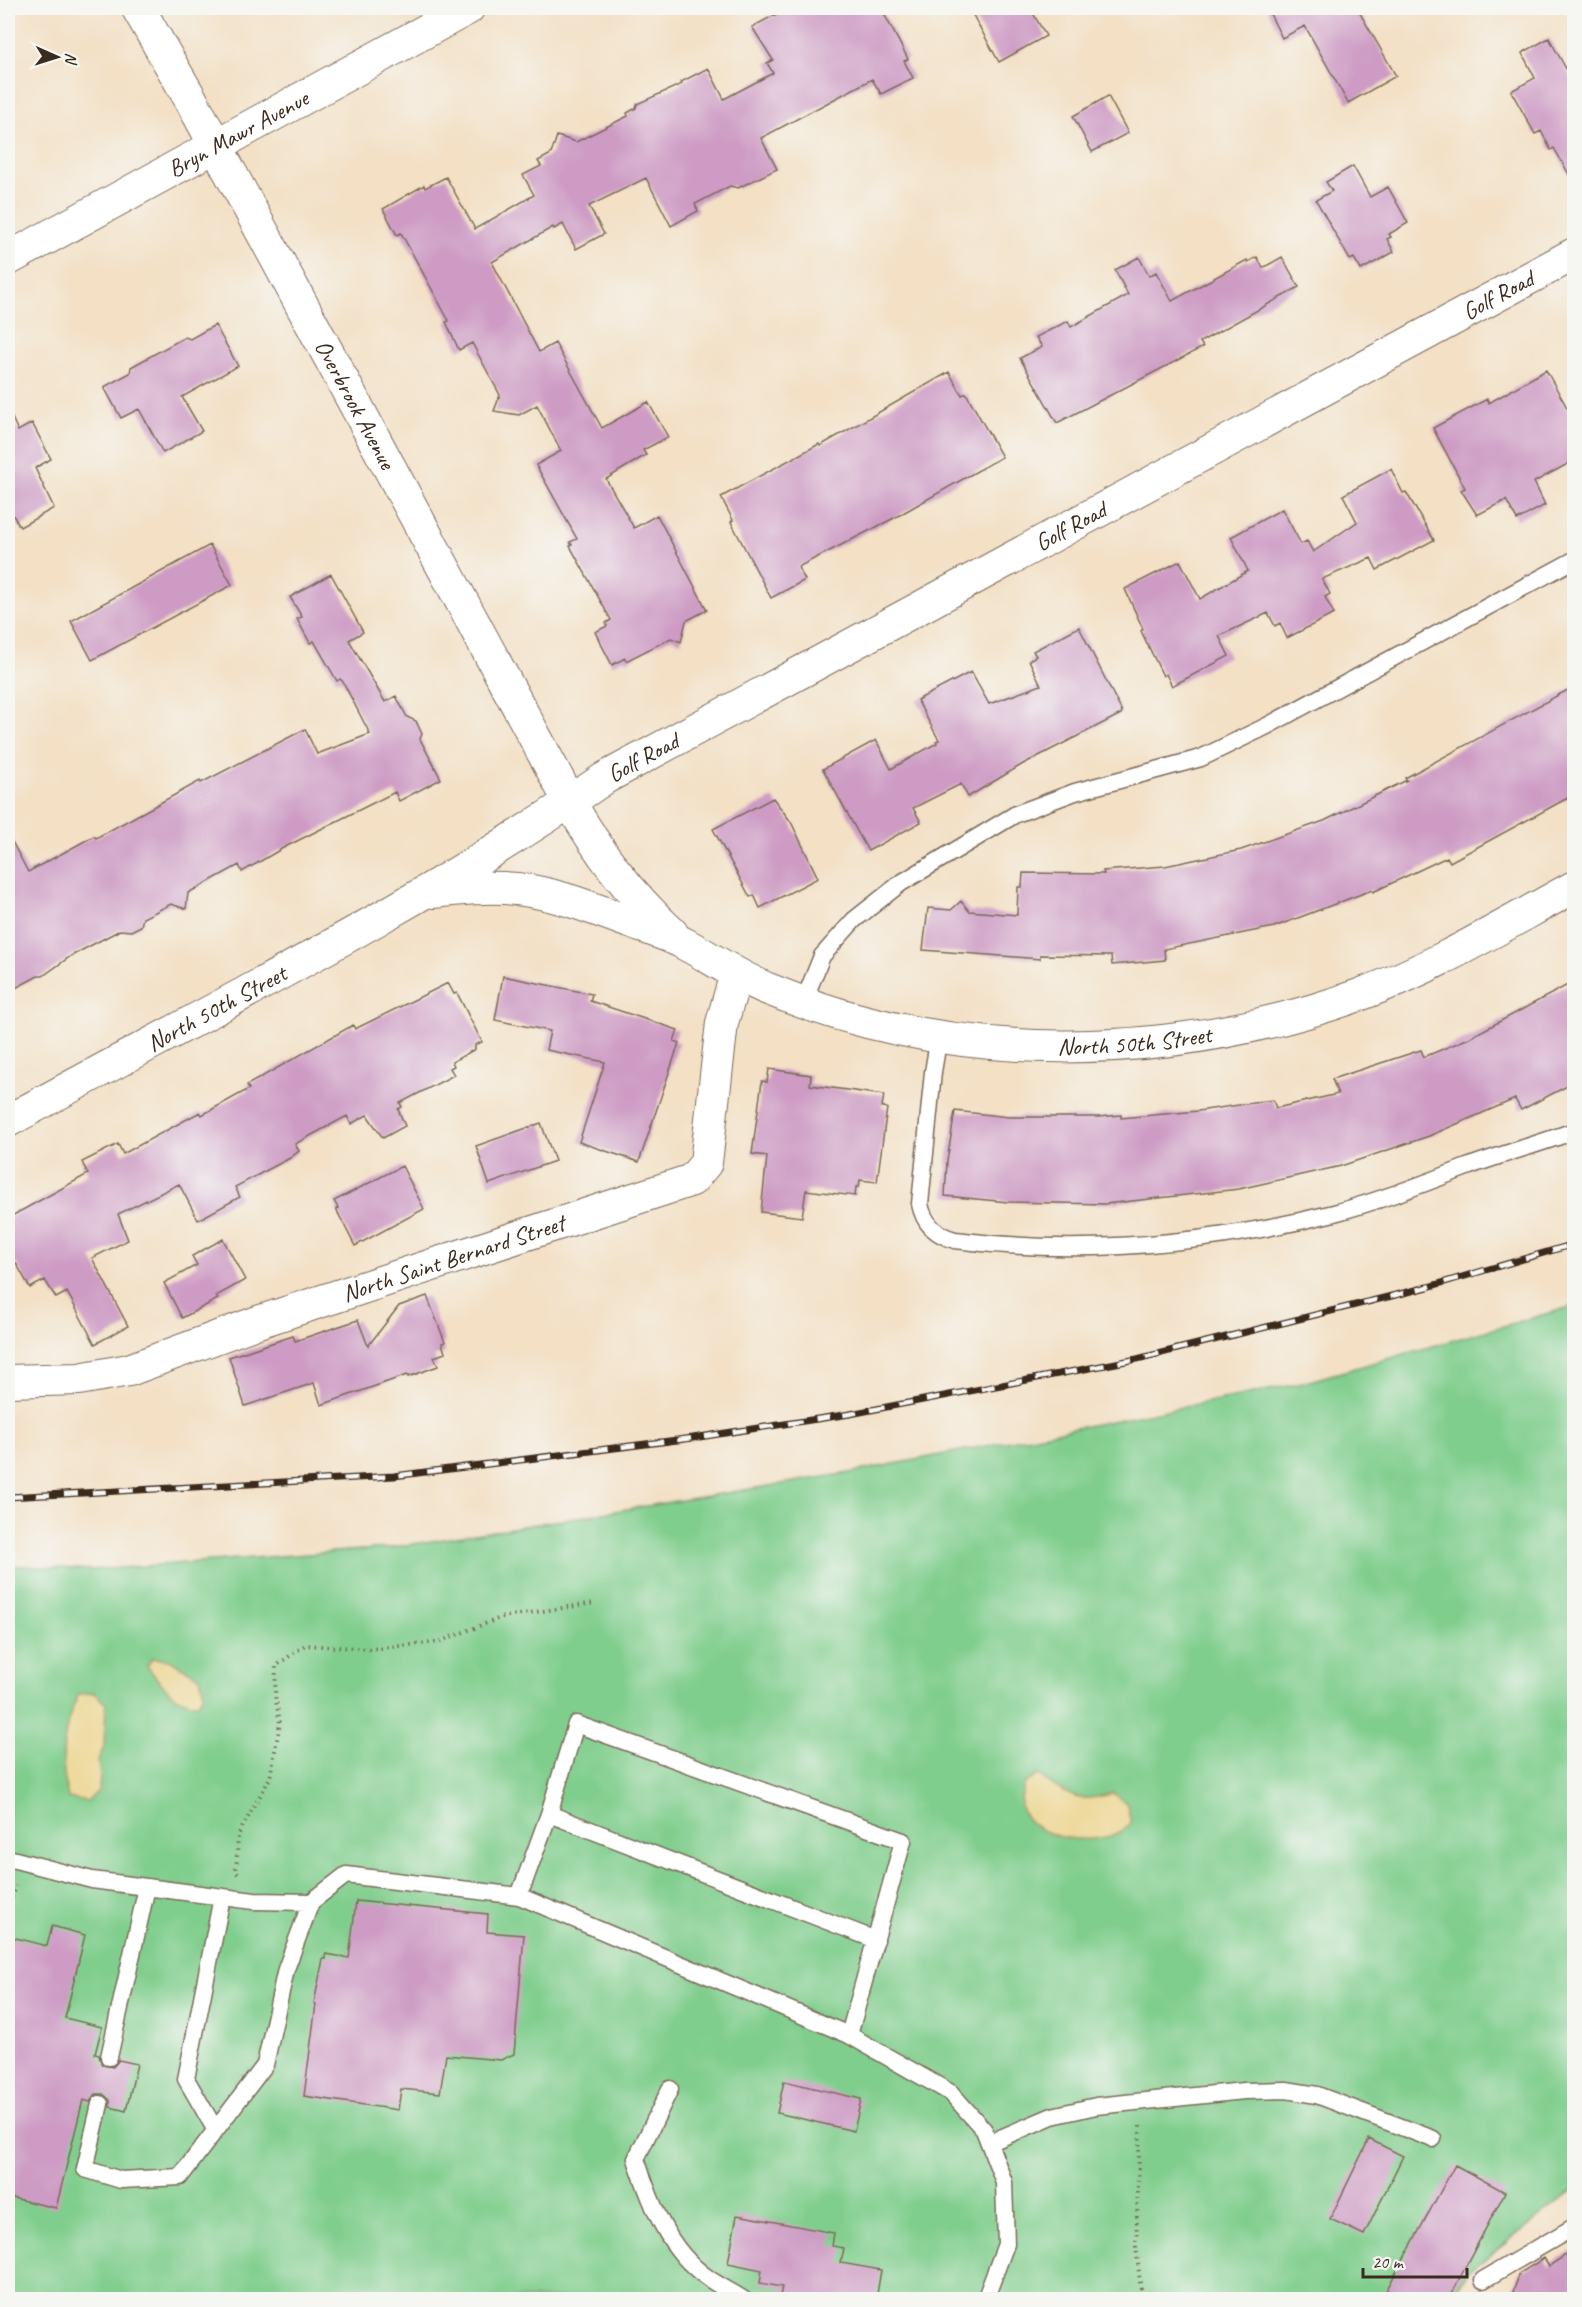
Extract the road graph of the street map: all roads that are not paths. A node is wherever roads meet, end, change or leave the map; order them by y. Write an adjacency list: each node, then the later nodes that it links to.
1 (138, 8): 3 (street, Overbrook Avenue)
2 (468, 8): 3 (street, Bryn Mawr Avenue)
3 (215, 146): 5 (street, Bryn Mawr Avenue); 7 (street, Overbrook Avenue)
4 (1575, 254): 7 (street, Golf Road)
5 (8, 259)
6 (1575, 560): 12 (lane)
7 (570, 802): 9 (street, North 50th Street); 10 (street, North 50th Street)
8 (1575, 887): 13 (street, North 50th Street)
9 (425, 893): 10 (street, North 50th Street); 14 (street, North 50th Street)
10 (682, 943): 11 (street, North 50th Street)
11 (736, 974): 12 (street, North 50th Street); 16 (street, North Saint Bernard Street)
12 (803, 1003): 13 (street, North 50th Street)
13 (939, 1036): 15 (lane)
14 (8, 1120)
15 (1575, 1131)
16 (8, 1381)
17 (549, 1814): 20 (lane); 23 (lane); 23 (lane)
18 (8, 1858): 19 (lane)
19 (147, 1887): 21 (lane); 25 (lane)
20 (519, 1896): 22 (lane); 24 (lane)
21 (222, 1897): 22 (lane); 28 (lane)
22 (311, 1902): 28 (lane)
23 (876, 1940): 24 (lane)
24 (849, 2035): 30 (lane)
25 (110, 2057)
26 (670, 2089): 33 (lane)
27 (100, 2104): 28 (lane)
28 (215, 2129)
29 (1434, 2139): 30 (lane)
30 (989, 2143): 34 (lane)
31 (1575, 2227): 32 (lane)
32 (1483, 2280)
33 (744, 2300)
34 (985, 2300)

